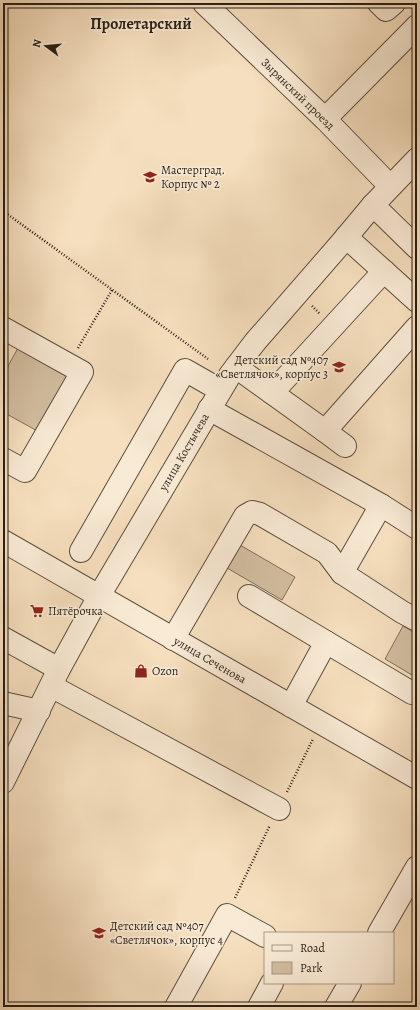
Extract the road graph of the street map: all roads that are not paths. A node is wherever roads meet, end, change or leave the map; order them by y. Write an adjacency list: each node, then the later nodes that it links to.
1 (204, 3): 5 (street, Зырянский проезд)
2 (379, 3): 3 (street)
3 (394, 3)
4 (417, 26): 5 (street)
5 (324, 119): 7 (street, Зырянский проезд)
6 (417, 159): 7 (street, улица Костычева)
7 (390, 186): 8 (street, улица Костычева)
8 (373, 205): 9 (street, улица Костычева); 10 (street)
9 (346, 237): 11 (street); 15 (street, улица Костычева)
10 (417, 248)
11 (384, 271): 12 (street); 16 (street)
12 (417, 301)
13 (417, 328): 17 (street)
14 (6, 337): 19 (street)
15 (224, 385): 16 (street); 20 (street); 23 (street); 25 (street, улица Костычева)
16 (272, 393): 17 (street)
17 (325, 431): 18 (street)
18 (345, 446)
19 (3, 459)
20 (381, 505): 21 (street); 24 (street)
21 (417, 528)
22 (3, 541): 25 (street, улица Сеченова)
23 (81, 551)
24 (342, 573): 27 (street); 29 (street)
25 (99, 596): 29 (street, улица Сеченова); 31 (street, улица Костычева)
26 (249, 596): 30 (street)
27 (417, 620)
28 (3, 638): 31 (street)
29 (173, 639): 34 (street, улица Сеченова)
30 (326, 642): 32 (street); 34 (street)
31 (55, 678): 35 (street, улица Костычева); 38 (street)
32 (412, 693)
33 (3, 703): 35 (street)
34 (291, 706): 36 (street, улица Сеченова)
35 (39, 711): 37 (street, улица Костычева)
36 (414, 770)
37 (3, 782)
38 (278, 809)
39 (417, 867): 40 (street)
40 (380, 932)
41 (264, 935): 44 (street)
42 (271, 984): 45 (street)
43 (349, 984): 46 (street)
44 (176, 1007)
45 (259, 1007)
46 (336, 1007)

